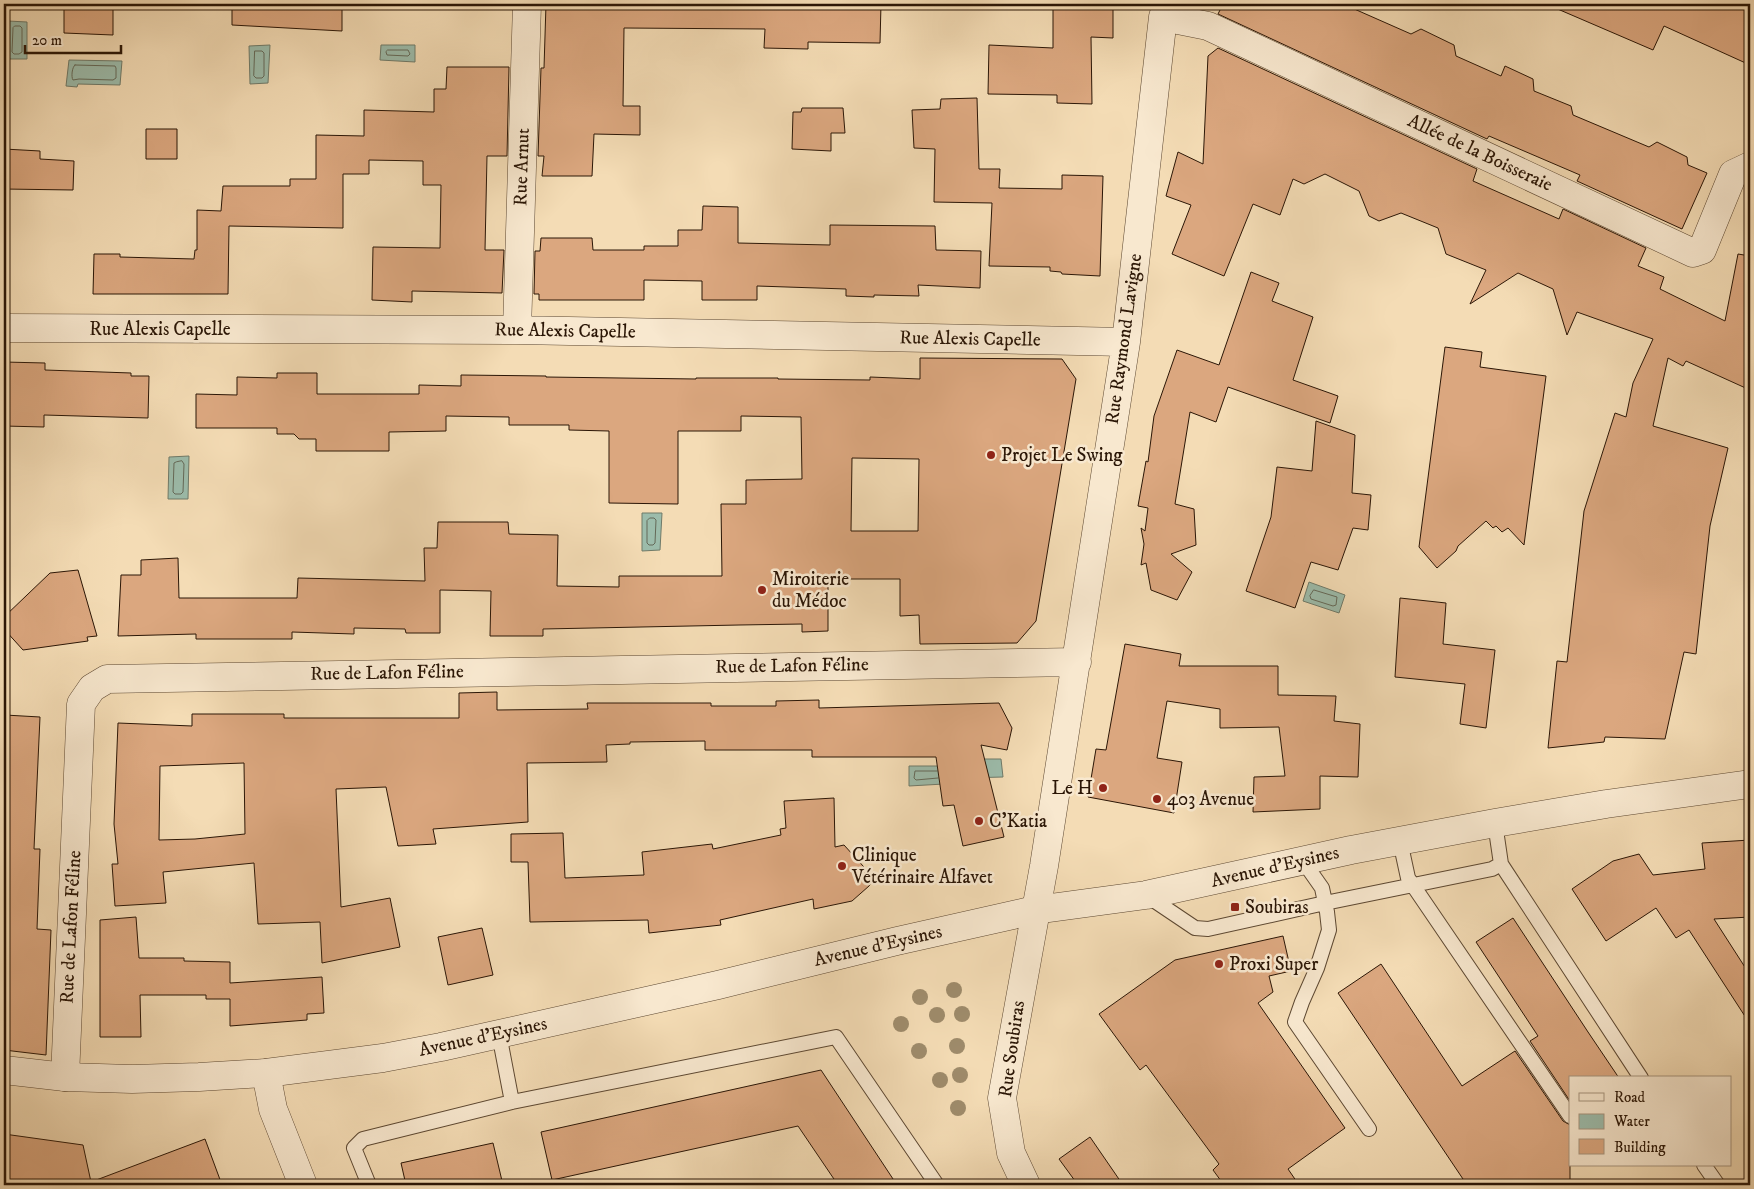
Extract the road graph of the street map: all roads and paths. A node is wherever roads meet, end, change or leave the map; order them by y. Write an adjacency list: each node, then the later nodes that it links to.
1 (527, 4): 5 (street, Rue Arnut)
2 (1165, 11): 3 (street, Allée de la Boisseraie); 6 (street, Rue Raymond Lavigne)
3 (1750, 166)
4 (4, 328): 5 (street, Rue Alexis Capelle)
5 (517, 330): 6 (street, Rue Alexis Capelle)
6 (1126, 342): 7 (street, Rue Raymond Lavigne)
7 (1077, 662): 16 (street, Rue Raymond Lavigne); 21 (street, Rue de Lafon Féline)
8 (1750, 784): 9 (street, Avenue d'Eysines)
9 (1495, 823): 10 (street, Avenue d'Eysines); 12 (lane)
10 (1400, 842): 11 (street, Avenue d'Eysines); 13 (lane)
11 (1303, 861): 14 (street, Avenue d'Eysines); 15 (lane)
12 (1501, 864): 13 (lane); 20 (lane)
13 (1413, 885): 15 (lane); 23 (lane)
14 (1146, 895): 15 (lane); 16 (street, Avenue d'Eysines)
15 (1325, 903): 24 (lane)
16 (1035, 910): 17 (street, Avenue d'Eysines); 29 (street, Rue Soubiras)
17 (499, 1034): 19 (street, Avenue d'Eysines); 22 (lane)
18 (4, 1070): 21 (street, Avenue d'Eysines)
19 (266, 1073): 21 (street, Avenue d'Eysines); 26 (street)
20 (1640, 1076)
21 (65, 1077)
22 (512, 1102): 27 (lane); 28 (lane)
23 (1569, 1115)
24 (1369, 1129)
25 (1705, 1166): 30 (lane)
26 (303, 1185)
27 (369, 1185)
28 (937, 1185)
29 (1026, 1185)
30 (1718, 1185)

